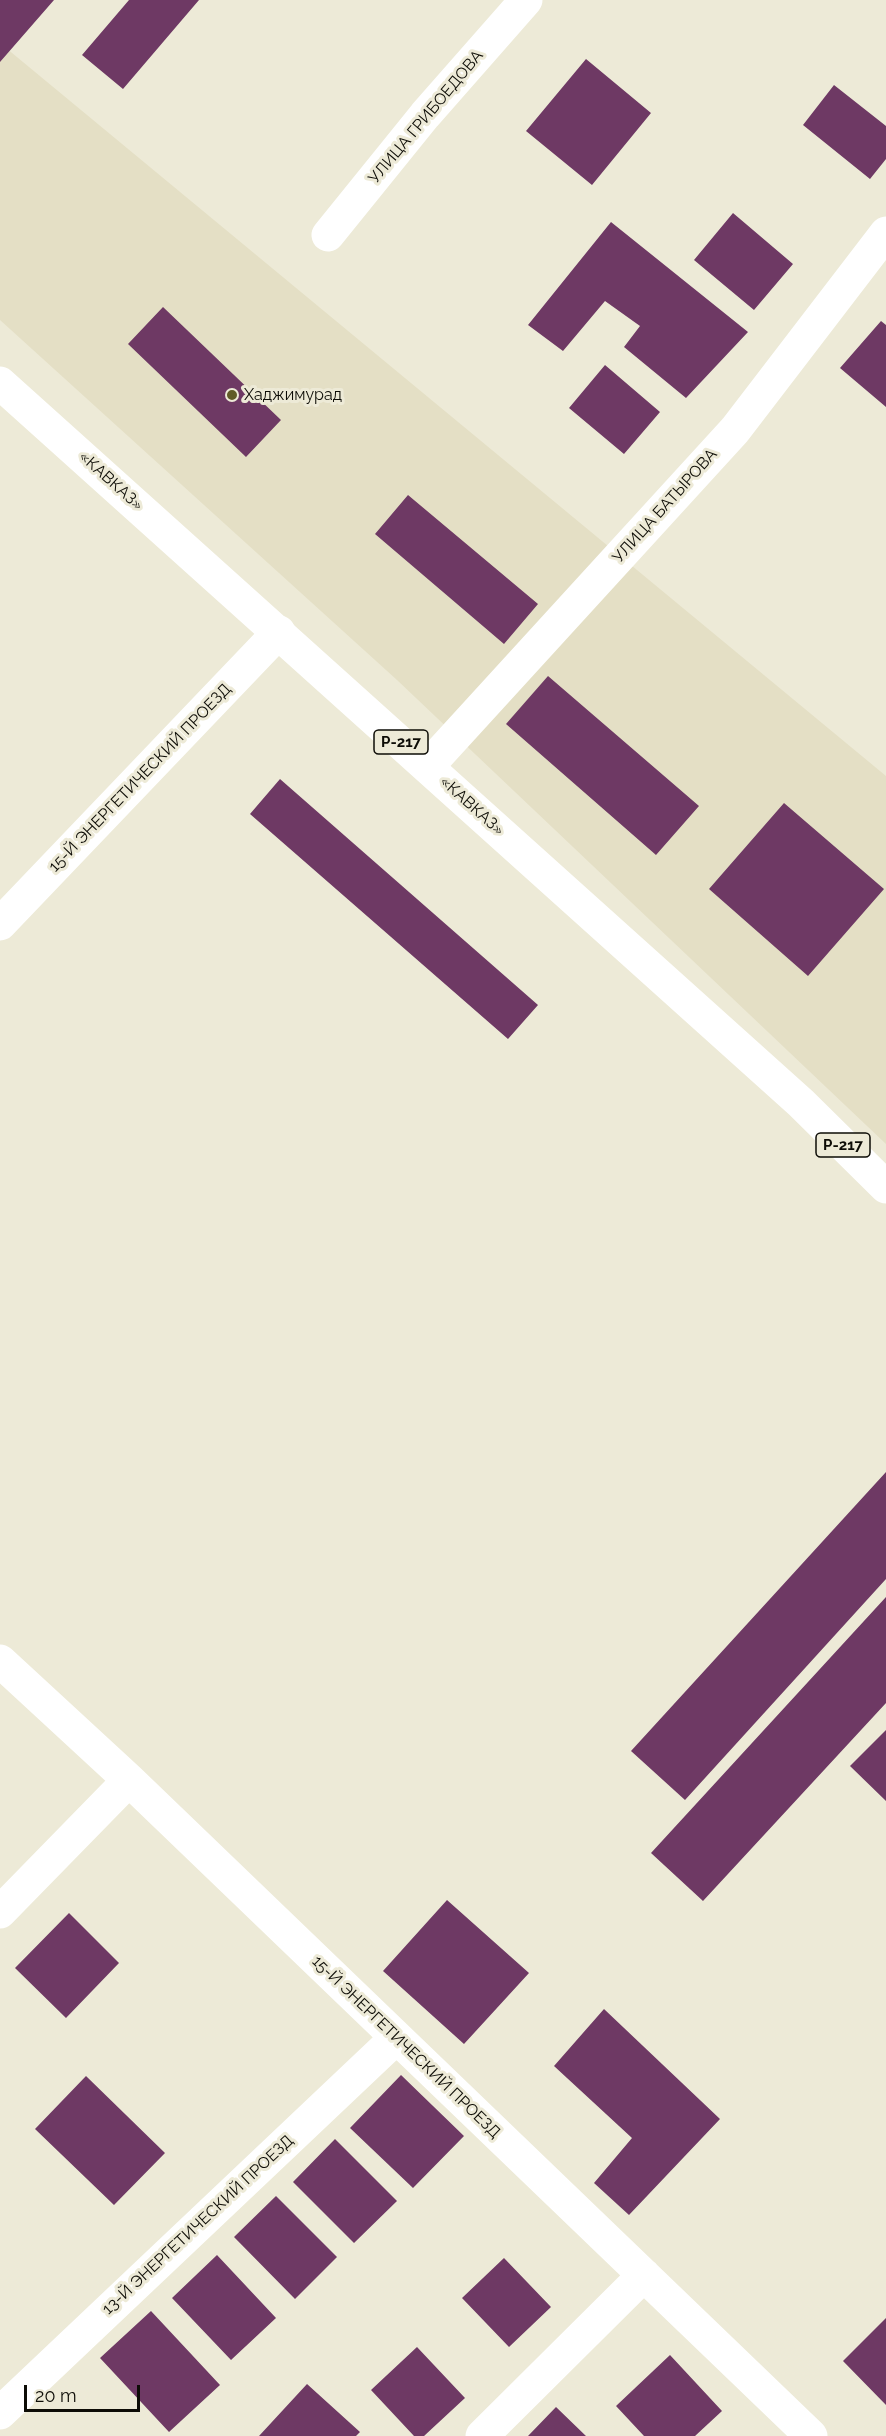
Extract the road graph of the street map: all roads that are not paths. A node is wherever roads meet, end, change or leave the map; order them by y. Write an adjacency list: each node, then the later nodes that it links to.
1 (526, 0): 3 (main road, УЛИЦА ГРИБОЕДОВА)
2 (886, 233): 6 (main road, УЛИЦА БАТЫРОВА)
3 (328, 236)
4 (0, 382): 5 (main road, «КАВКАЗ» / Р-217)
5 (279, 632): 6 (main road, «КАВКАЗ» / Р-217); 7 (main road, 15-Й ЭНЕРГЕТИЧЕСКИЙ ПРОЕЗД)
6 (428, 766): 8 (main road, «КАВКАЗ» / Р-217)
7 (0, 924)
8 (886, 1187)
9 (0, 1661): 10 (main road, 15-Й ЭНЕРГЕТИЧЕСКИЙ ПРОЕЗД)
10 (129, 1780): 11 (main road); 12 (main road, 15-Й ЭНЕРГЕТИЧЕСКИЙ ПРОЕЗД)
11 (0, 1912)
12 (396, 2038): 13 (main road, 15-Й ЭНЕРГЕТИЧЕСКИЙ ПРОЕЗД); 14 (main road, 13-Й ЭНЕРГЕТИЧЕСКИЙ ПРОЕЗД)
13 (644, 2275): 15 (main road); 16 (main road, 15-Й ЭНЕРГЕТИЧЕСКИЙ ПРОЕЗД)
14 (0, 2413)
15 (483, 2436)
16 (811, 2436)

